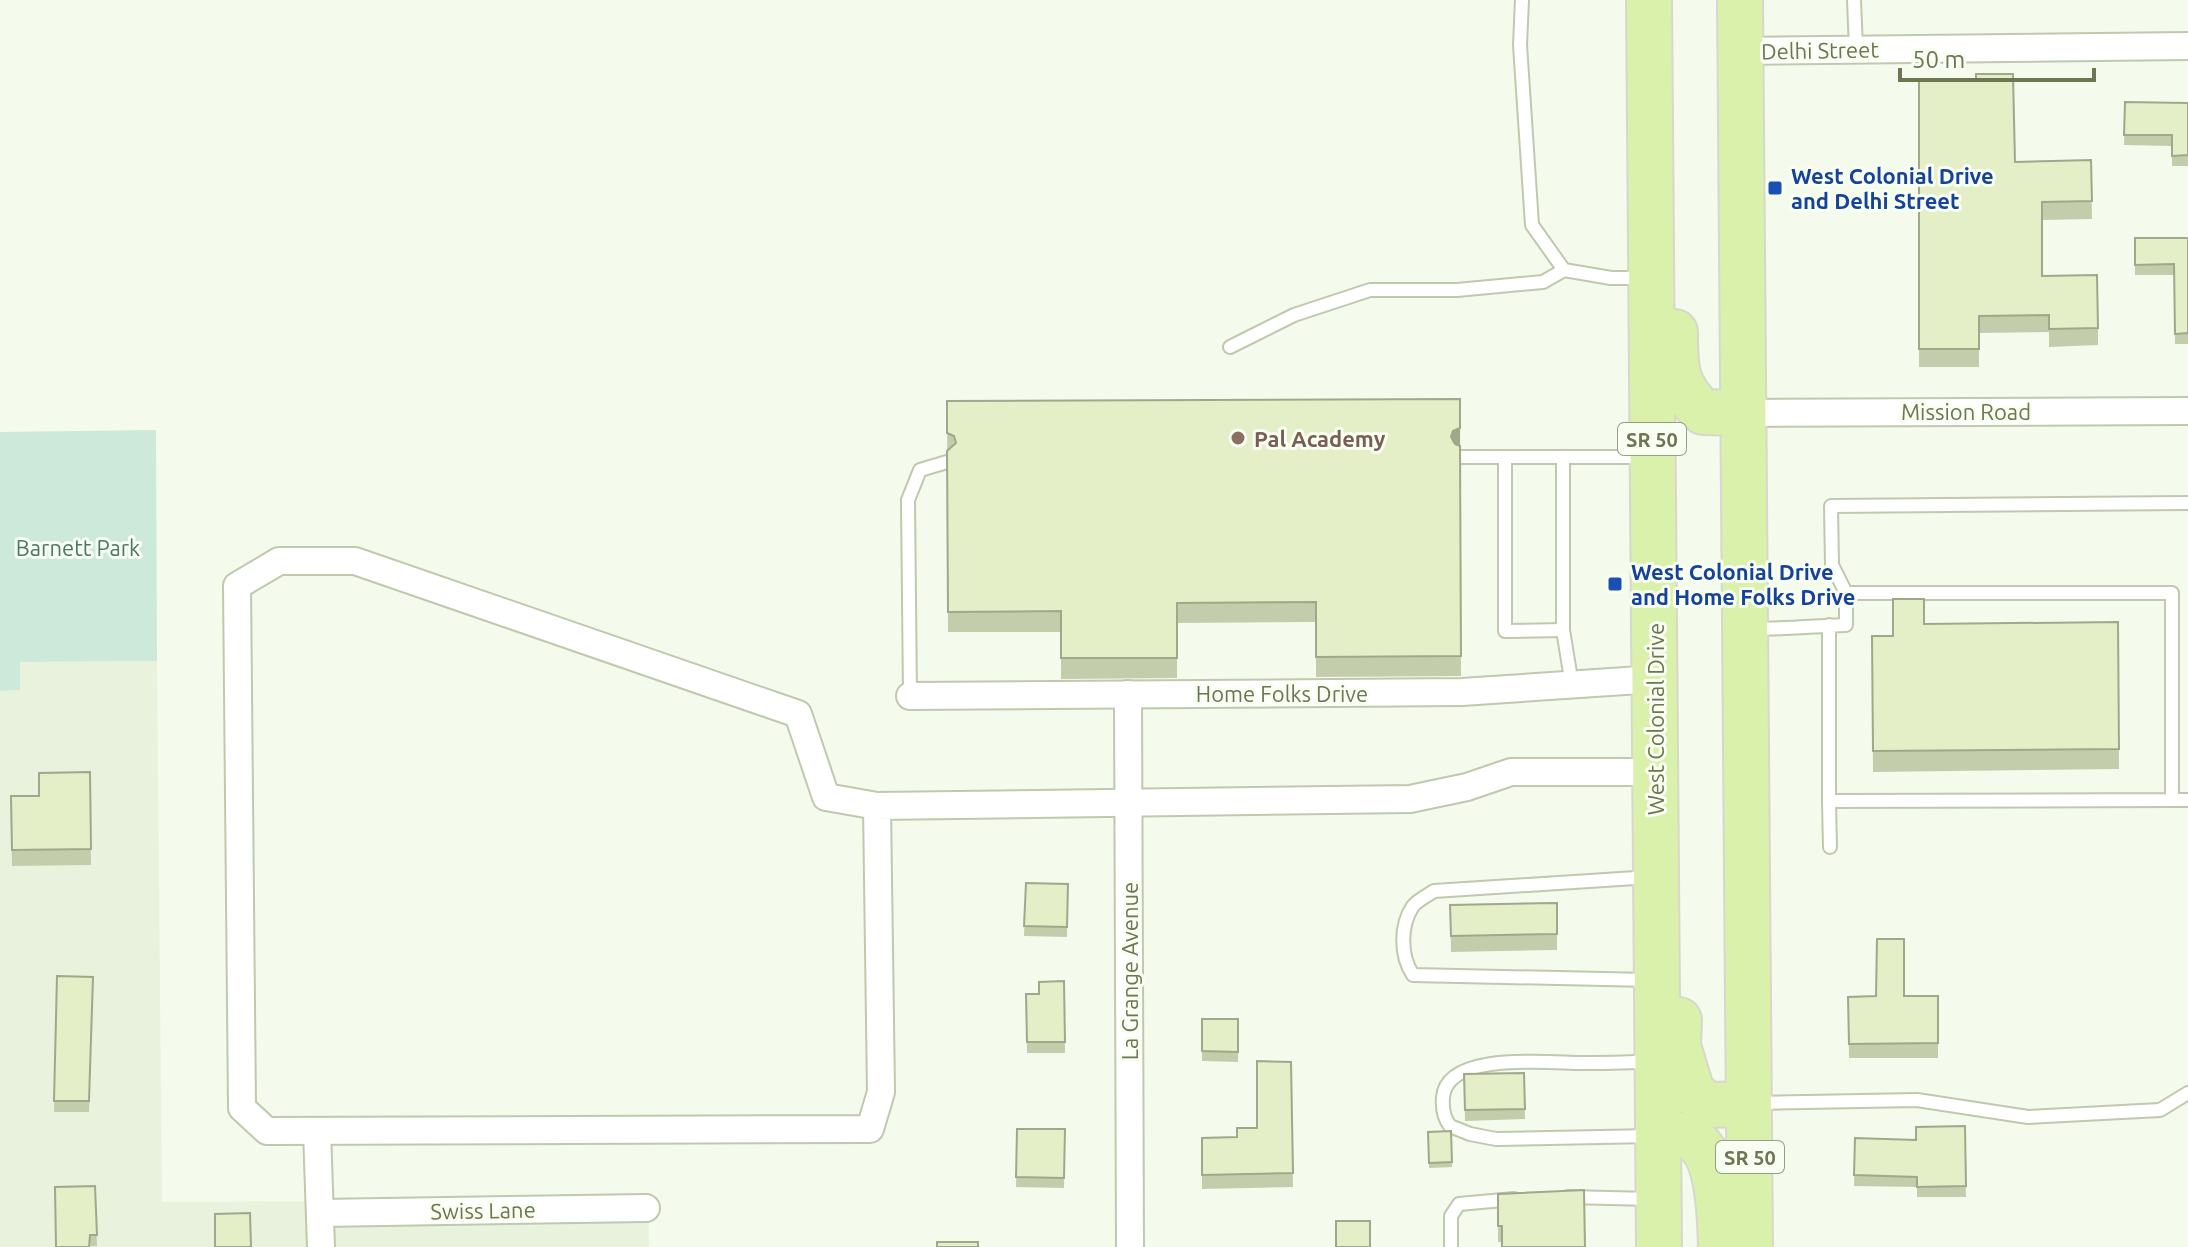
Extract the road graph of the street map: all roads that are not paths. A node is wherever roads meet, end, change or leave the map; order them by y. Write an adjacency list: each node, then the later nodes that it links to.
1 (1522, 0): 9 (lane)
2 (1649, 0): 8 (highway, West Colonial Drive / SR 50)
3 (1740, 0): 7 (highway, SR 50)
4 (1854, 0): 6 (lane)
5 (2188, 46): 6 (street, Delhi Street)
6 (1856, 49): 7 (street, Delhi Street)
7 (1740, 51): 13 (highway, SR 50)
8 (1650, 190): 10 (highway, West Colonial Drive / SR 50); 13 (highway)
9 (1564, 270): 10 (lane); 11 (lane)
10 (1651, 278): 17 (highway, West Colonial Drive / SR 50)
11 (1230, 347)
12 (2188, 411): 13 (street, Mission Road)
13 (1743, 413): 24 (highway, SR 50)
14 (1460, 457): 15 (lane)
15 (1505, 457): 16 (lane); 25 (lane)
16 (1563, 457): 17 (lane); 25 (lane)
17 (1652, 457): 26 (highway, West Colonial Drive / SR 50)
18 (947, 462): 29 (lane)
19 (2188, 503): 21 (lane)
20 (2188, 592): 22 (lane)
21 (1846, 593): 22 (lane); 23 (lane)
22 (2172, 593): 31 (lane)
23 (1829, 625): 24 (lane); 33 (lane)
24 (1745, 629): 41 (highway, SR 50)
25 (1563, 630): 27 (lane)
26 (1655, 679): 27 (street, Home Folks Drive); 30 (highway, West Colonial Drive / SR 50)
27 (1572, 685): 28 (street, Home Folks Drive)
28 (1128, 694): 29 (street, Home Folks Drive); 34 (street, La Grange Avenue)
29 (910, 696)
30 (1655, 772): 34 (street); 37 (highway, West Colonial Drive / SR 50)
31 (2172, 800): 32 (lane); 33 (lane)
32 (2188, 800)
33 (1829, 801): 36 (lane)
34 (1128, 803): 35 (street); 50 (street, La Grange Avenue)
35 (877, 806): 42 (street); 42 (street)
36 (1830, 847)
37 (1656, 886): 38 (highway, West Colonial Drive / SR 50); 38 (lane); 41 (highway)
38 (1657, 980): 39 (highway, West Colonial Drive / SR 50)
39 (1658, 1061): 43 (highway, West Colonial Drive / SR 50); 43 (lane)
40 (2188, 1093): 41 (lane)
41 (1749, 1104): 54 (highway, SR 50)
42 (317, 1131): 48 (street)
43 (1658, 1135): 45 (highway, West Colonial Drive / SR 50); 53 (highway)
44 (1550, 1198): 45 (lane)
45 (1658, 1198): 52 (highway, West Colonial Drive / SR 50)
46 (1521, 1199): 51 (lane)
47 (646, 1208): 48 (street, Swiss Lane)
48 (320, 1213): 49 (street)
49 (321, 1247)
50 (1130, 1247)
51 (1451, 1247)
52 (1659, 1247)
53 (1721, 1247)
54 (1750, 1247)

